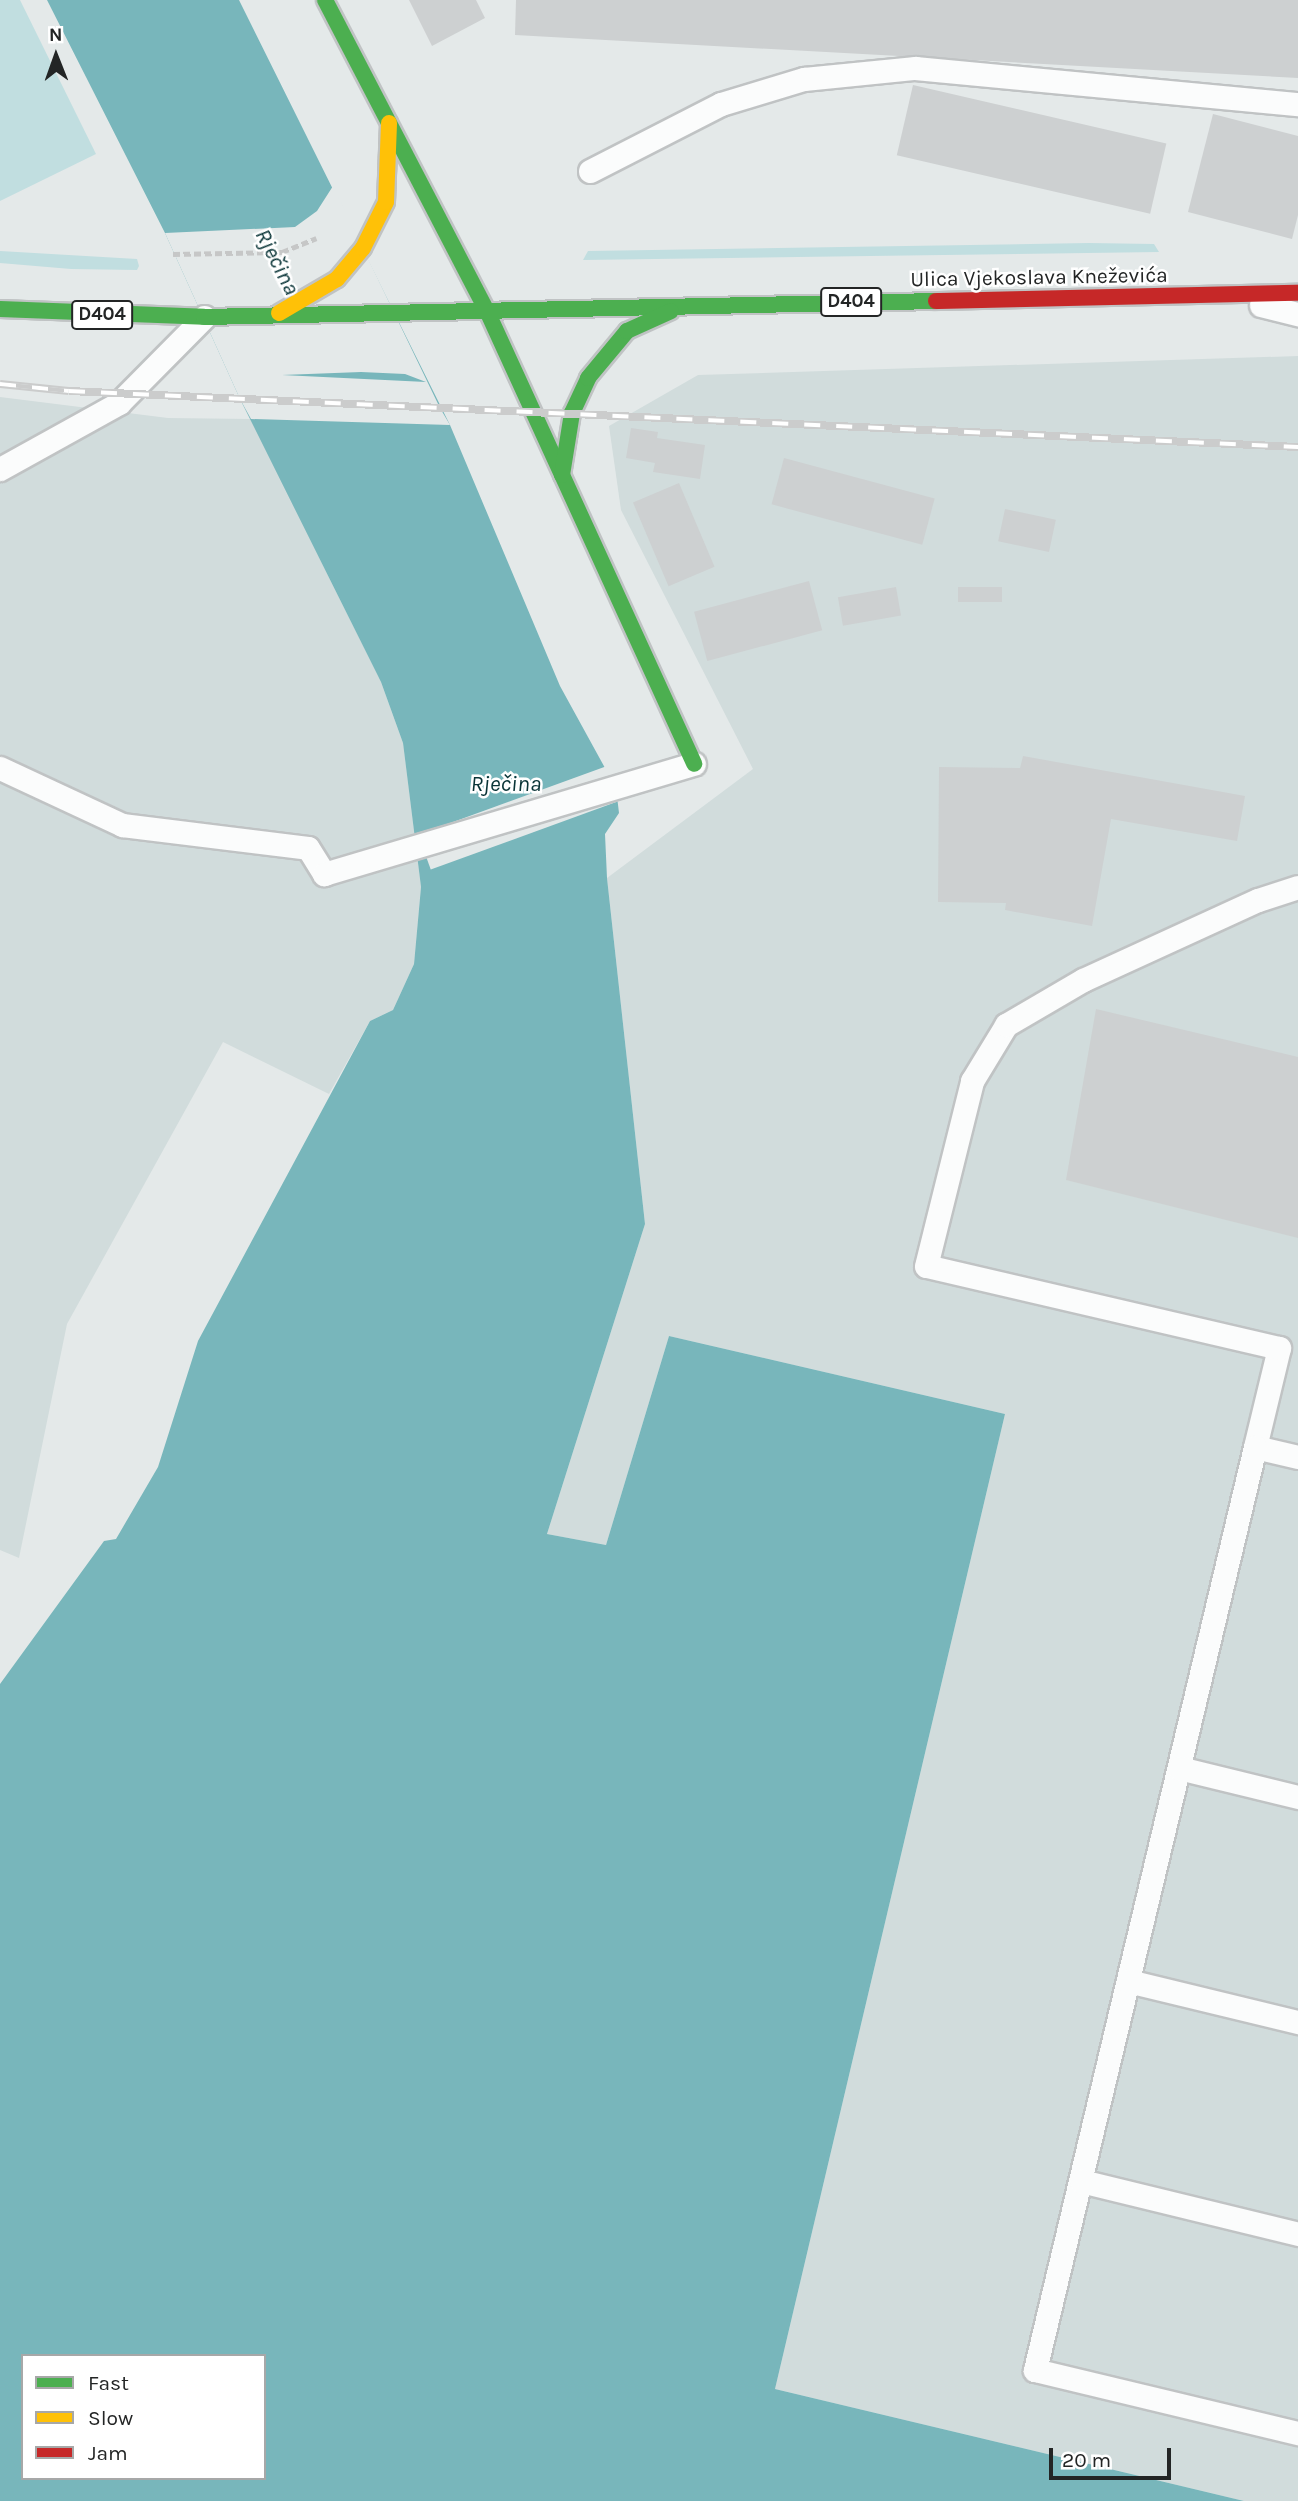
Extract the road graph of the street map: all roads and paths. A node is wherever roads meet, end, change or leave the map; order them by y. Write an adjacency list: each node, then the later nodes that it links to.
1 (325, 0): 3 (main road)
2 (1298, 104): 4 (lane)
3 (389, 123): 11 (main road); 13 (main road)
4 (590, 171)
5 (319, 236): 6 (path)
6 (173, 254)
7 (1298, 293): 8 (main road, Ulica Vjekoslava Kneževića / D404)
8 (1221, 294): 9 (main road, Ulica Vjekoslava Kneževića / D404); 12 (lane)
9 (690, 306): 11 (main road, Ulica Vjekoslava Kneževića / D404); 16 (main road)
10 (0, 309): 14 (main road, D404)
11 (487, 311): 13 (main road, D404); 16 (main road)
12 (1298, 314)
13 (274, 315): 14 (main road, D404)
14 (204, 317): 15 (lane)
15 (0, 469)
16 (562, 475): 17 (main road)
17 (694, 764): 18 (lane)
18 (0, 768)
19 (1298, 887): 20 (lane)
20 (1255, 1447): 21 (lane); 22 (lane)
21 (1298, 1457)
22 (1179, 1768): 23 (lane); 24 (lane)
23 (1298, 1797)
24 (1128, 1981): 25 (lane); 26 (lane)
25 (1298, 2022)
26 (1081, 2182): 27 (lane); 28 (lane)
27 (1298, 2234)
28 (1298, 2433)

